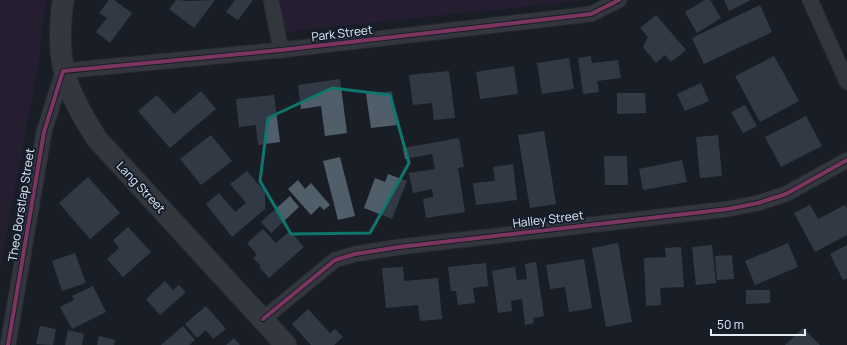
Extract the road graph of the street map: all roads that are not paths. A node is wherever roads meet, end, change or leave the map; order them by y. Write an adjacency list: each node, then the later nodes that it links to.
1 (63, 0): 7 (street, Lang Street)
2 (272, 0): 6 (street)
3 (619, 0): 5 (street, Park Street)
4 (810, 0): 8 (street)
5 (589, 7): 6 (street, Park Street)
6 (281, 50): 7 (street, Park Street)
7 (63, 71): 10 (street, Lang Street); 11 (street, Theo Borstlap Street)
8 (847, 82)
9 (847, 160): 10 (street, Halley Street)
10 (263, 319): 12 (street, Lang Street)
11 (8, 345)
12 (286, 345)

